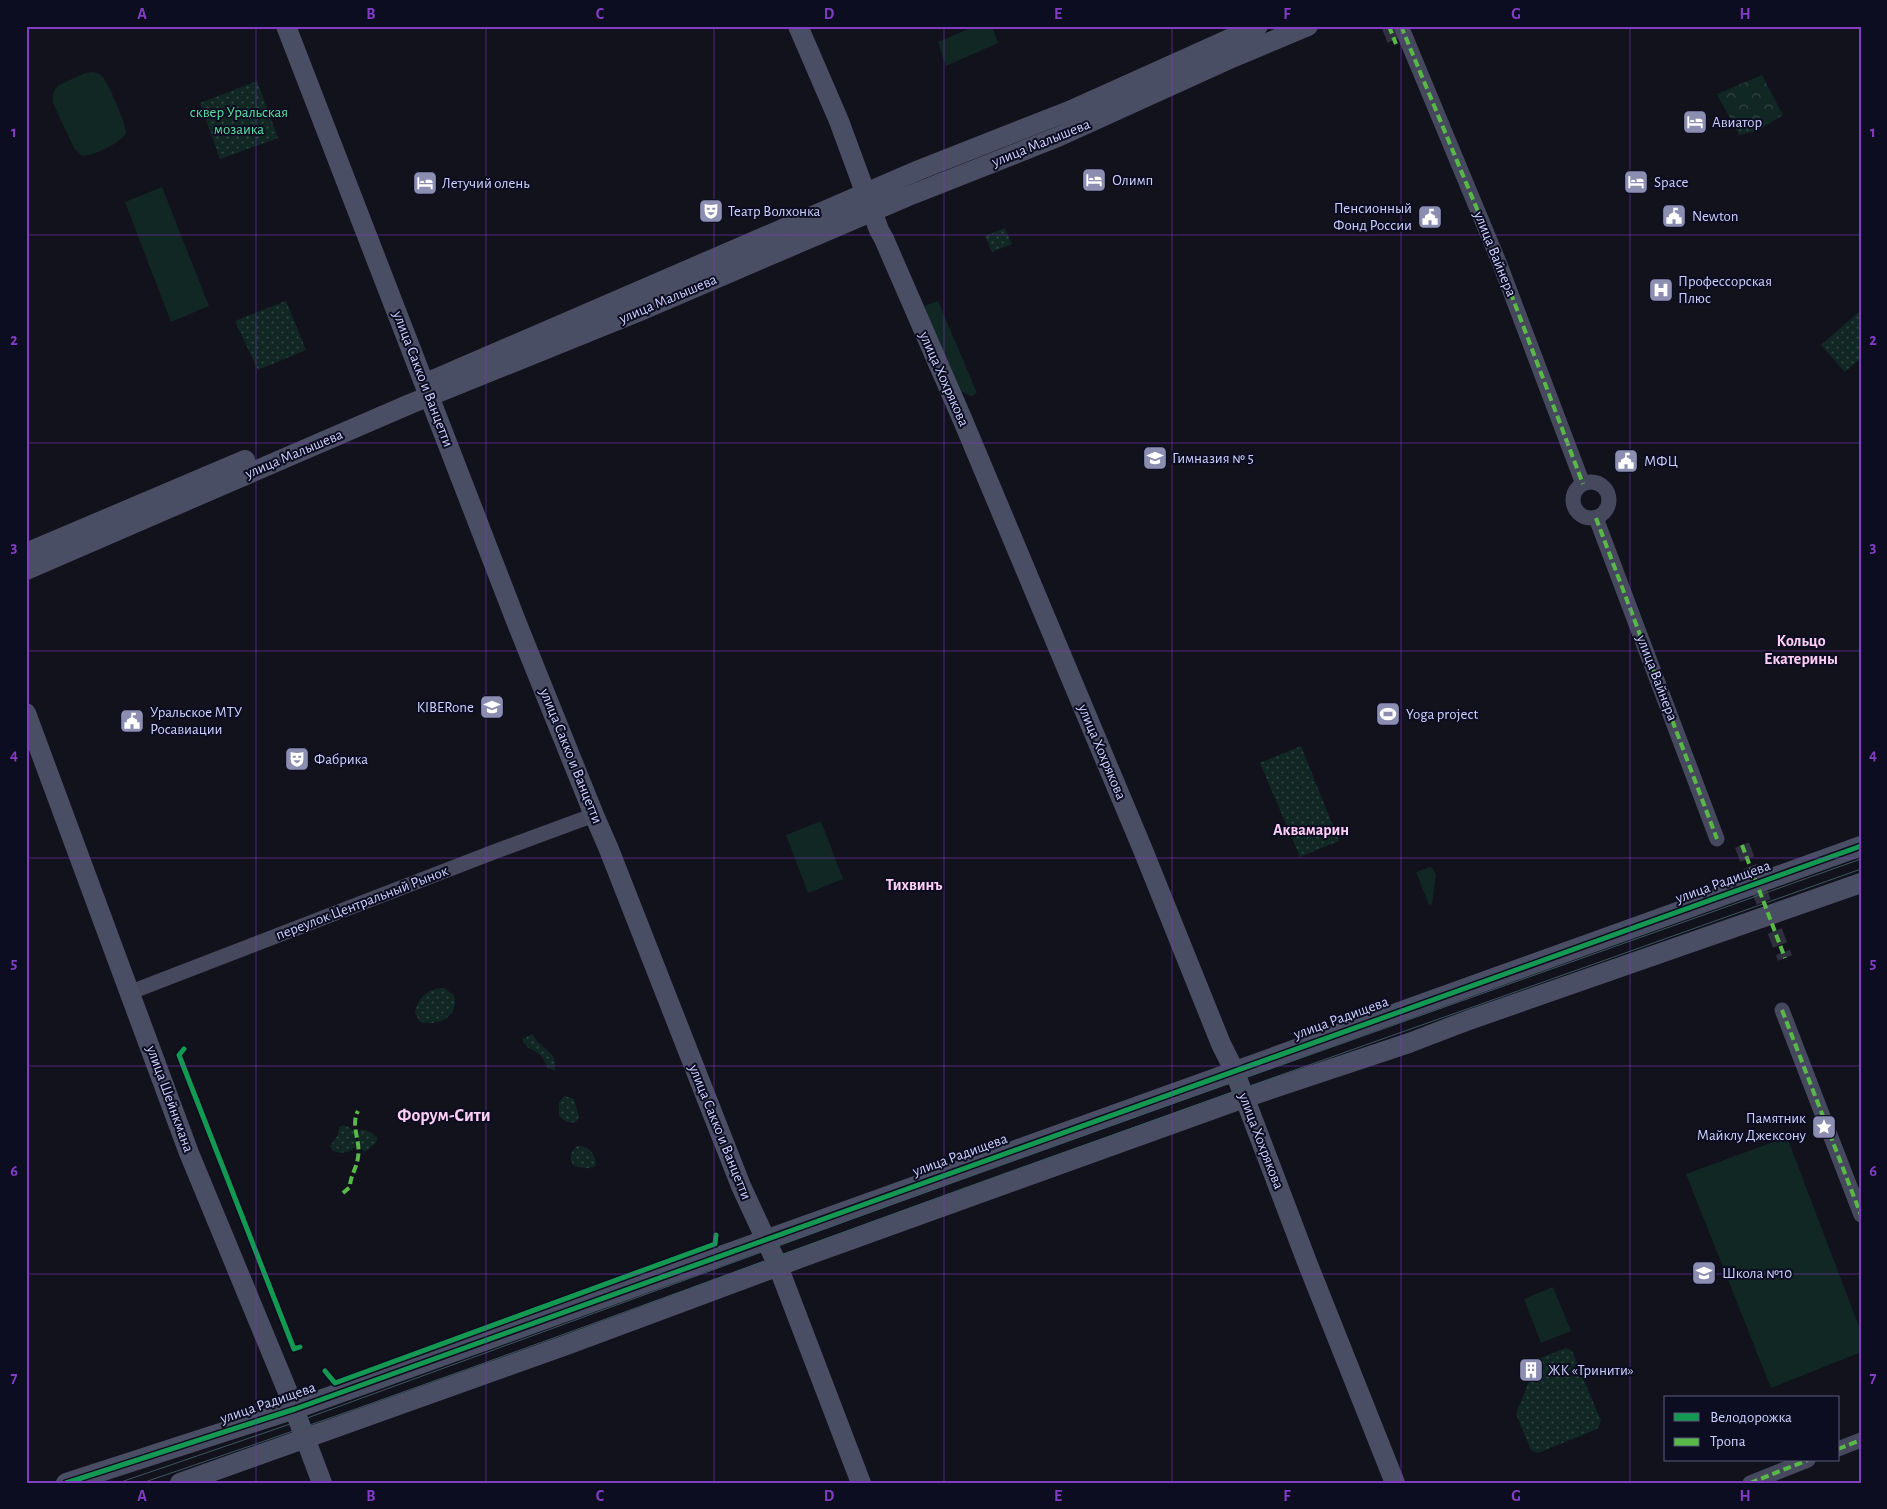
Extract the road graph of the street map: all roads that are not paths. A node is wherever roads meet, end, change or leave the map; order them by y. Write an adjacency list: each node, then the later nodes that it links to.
1 (286, 26): 7 (street, улица Сакко и Ванцетти)
2 (798, 26): 6 (street, улица Хохрякова)
3 (1258, 26): 6 (street, улица Малышева)
4 (1308, 26): 6 (street, улица Малышева)
5 (1401, 26): 8 (street, улица Вайнера)
6 (869, 203): 7 (street, улица Малышева); 19 (street, улица Хохрякова)
7 (426, 390): 10 (street, улица Малышева); 11 (street, улица Малышева); 13 (street, улица Сакко и Ванцетти)
8 (1583, 484): 9 (street); 9 (street)
9 (1596, 518): 14 (street, улица Вайнера)
10 (26, 553)
11 (26, 570)
12 (26, 713): 17 (street, улица Шейнкмана)
13 (594, 815): 17 (street, переулок Центральный Рынок); 22 (street, улица Сакко и Ванцетти)
14 (1717, 839)
15 (1861, 846): 19 (street, улица Радищева)
16 (1861, 883): 20 (street)
17 (131, 992): 24 (street, улица Шейнкмана)
18 (1782, 1010): 21 (street)
19 (1234, 1070): 20 (street, улица Хохрякова); 22 (street, улица Радищева)
20 (1244, 1098): 23 (street); 33 (street, улица Хохрякова)
21 (1861, 1215)
22 (765, 1239): 23 (street, улица Сакко и Ванцетти); 24 (street, улица Радищева)
23 (778, 1266): 25 (street); 32 (street, улица Сакко и Ванцетти)
24 (294, 1409): 25 (street, улица Шейнкмана); 29 (street, улица Радищева)
25 (305, 1438): 30 (street); 31 (street, улица Шейнкмана)
26 (1861, 1440): 27 (street)
27 (1840, 1448)
28 (1803, 1462): 34 (street)
29 (66, 1483)
30 (180, 1483)
31 (322, 1483)
32 (861, 1483)
33 (1395, 1483)
34 (1750, 1483)

